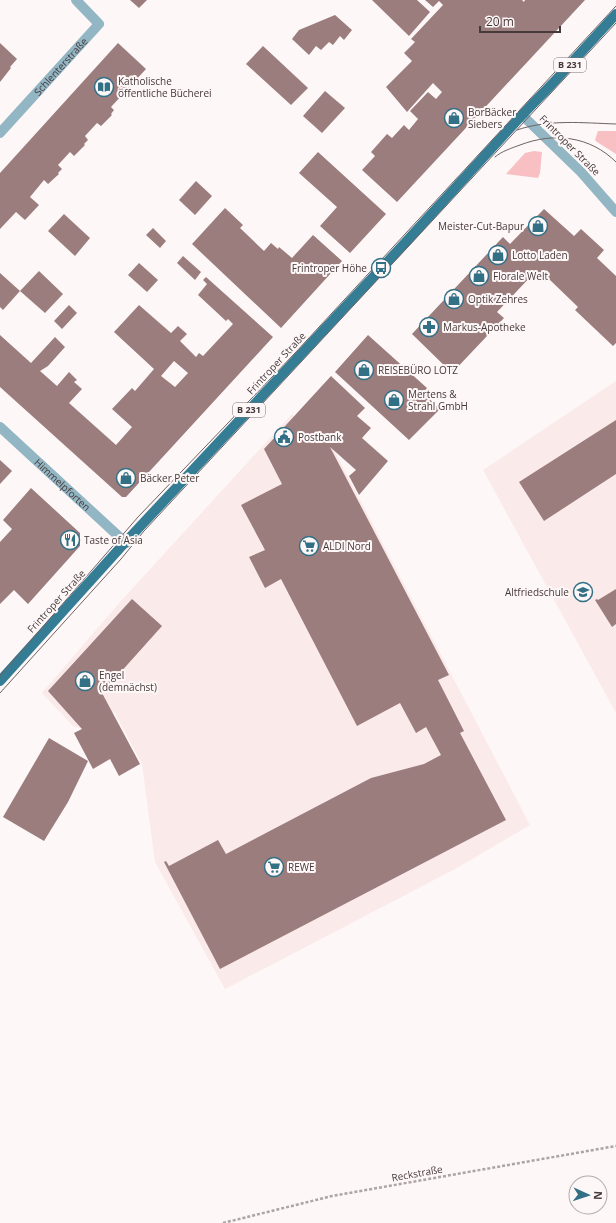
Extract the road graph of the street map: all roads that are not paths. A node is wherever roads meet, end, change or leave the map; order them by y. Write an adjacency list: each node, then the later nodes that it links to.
1 (76, 0): 4 (street, Schlenterstraße)
2 (616, 14): 3 (main road, Frintroper Straße / B 231)
3 (522, 115): 5 (street, Frintroper Straße); 7 (main road, Frintroper Straße / B 231)
4 (0, 133)
5 (616, 212)
6 (0, 427): 7 (street, Himmelpforten)
7 (126, 543): 8 (main road, Frintroper Straße / B 231)
8 (0, 681)

